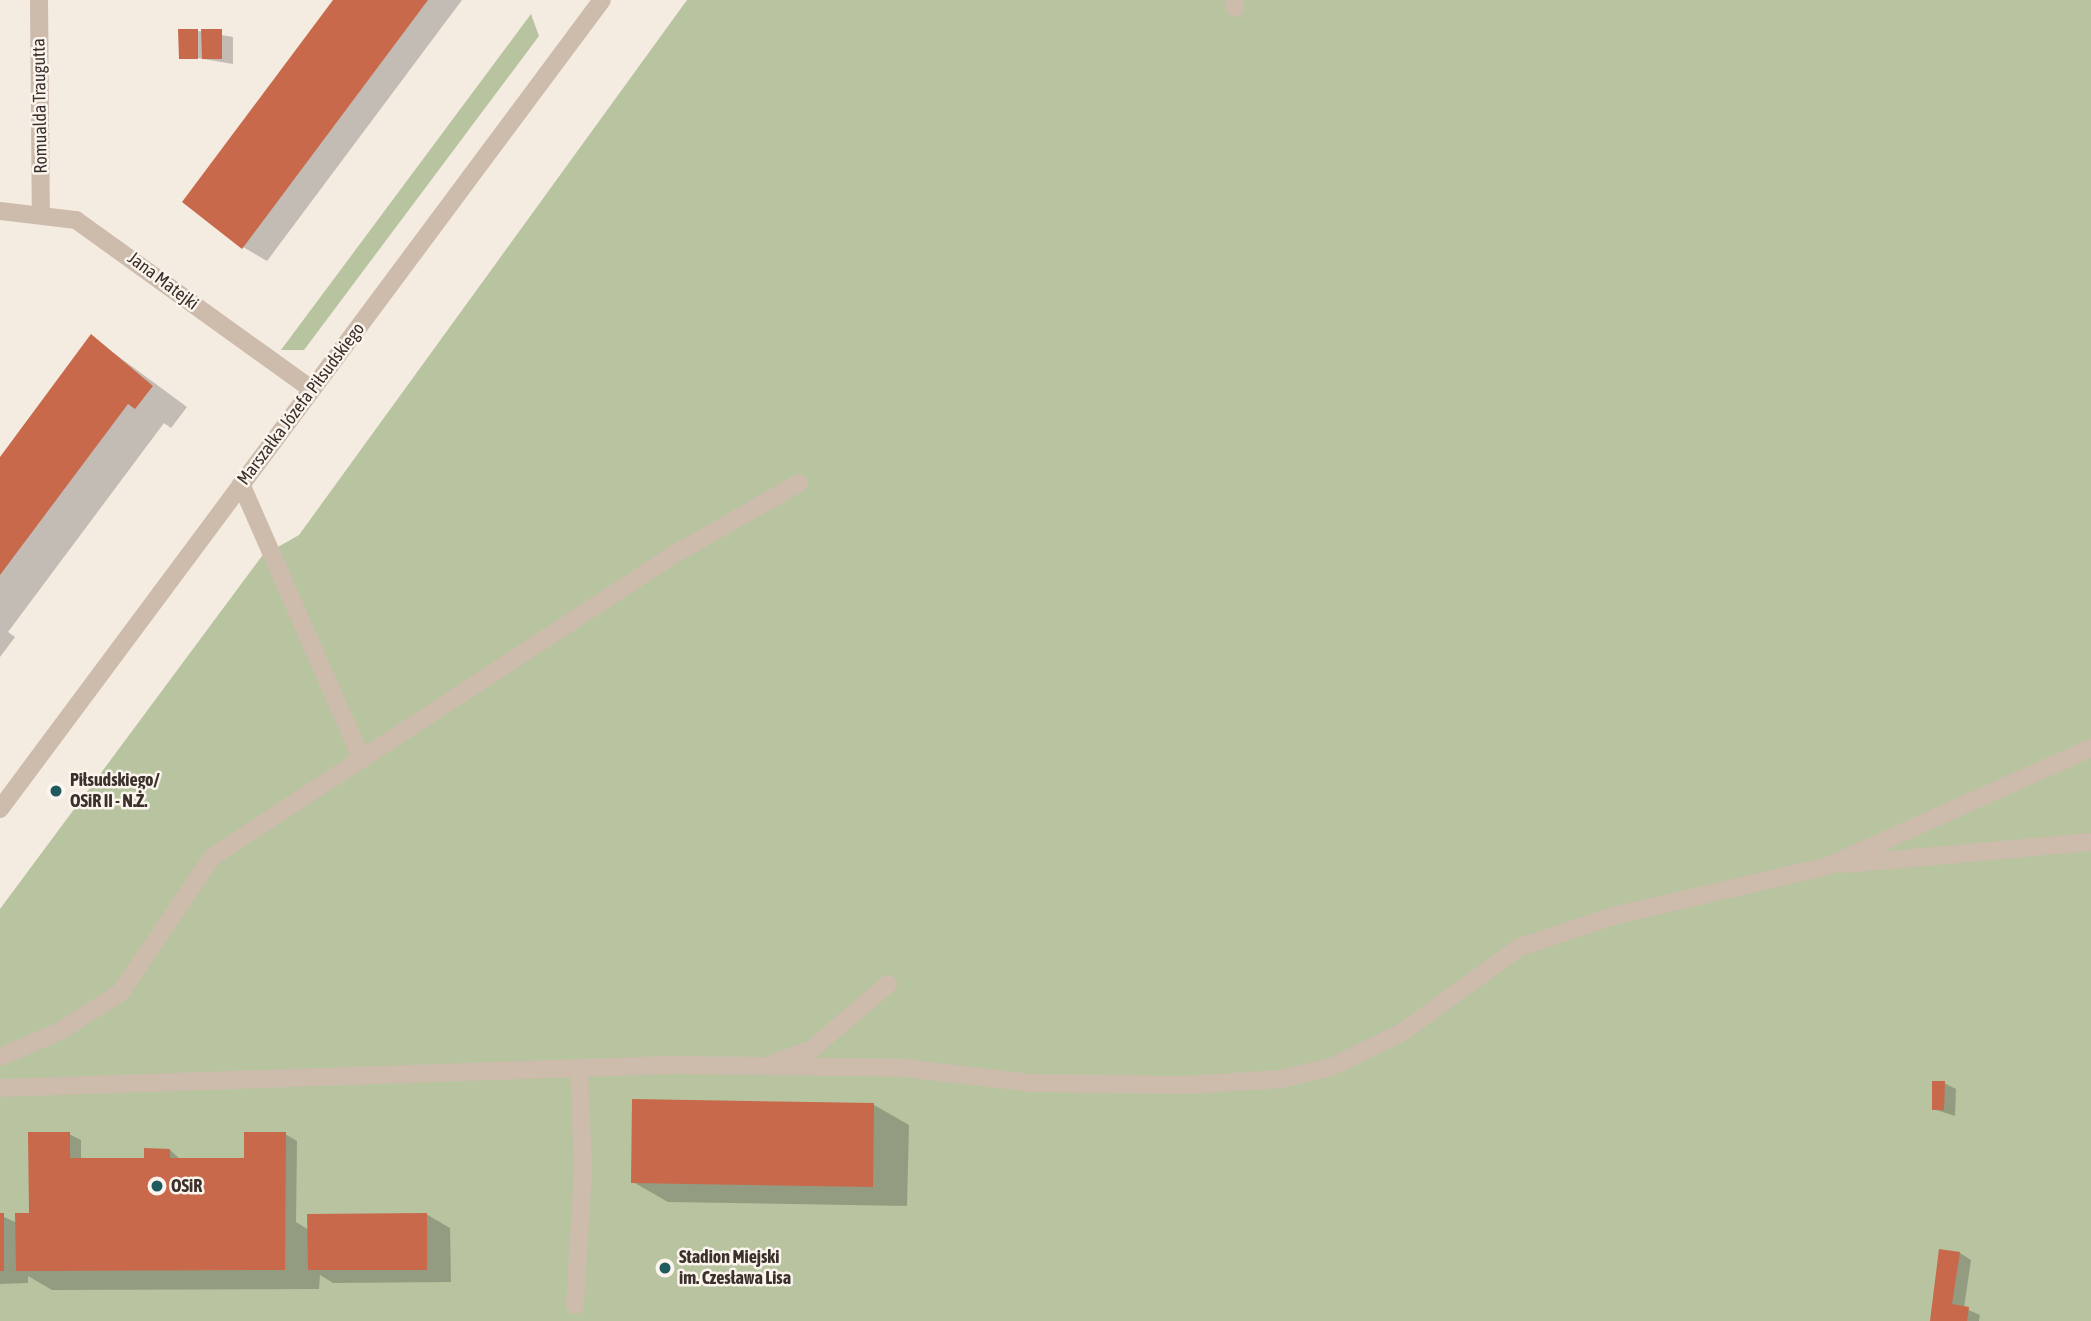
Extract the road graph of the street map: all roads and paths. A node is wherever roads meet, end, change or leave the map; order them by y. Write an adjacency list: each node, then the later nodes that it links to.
1 (39, 0): 4 (street, Romualda Traugutta)
2 (602, 0): 5 (street, Marszałka Józefa Piłsudskiego)
3 (0, 211): 4 (street, Jana Matejki)
4 (41, 211): 5 (street, Jana Matejki)
5 (311, 389): 7 (street, Marszałka Józefa Piłsudskiego)
6 (799, 483): 9 (street)
7 (241, 484): 9 (street); 10 (street, Marszałka Józefa Piłsudskiego)
8 (2091, 748): 12 (street)
9 (362, 760): 14 (street)
10 (0, 808)
11 (2091, 842): 12 (street)
12 (1828, 866): 15 (street)
13 (888, 984): 15 (street)
14 (0, 1057)
15 (764, 1067): 16 (street)
16 (579, 1069): 17 (street); 18 (street)
17 (0, 1088)
18 (575, 1305)

